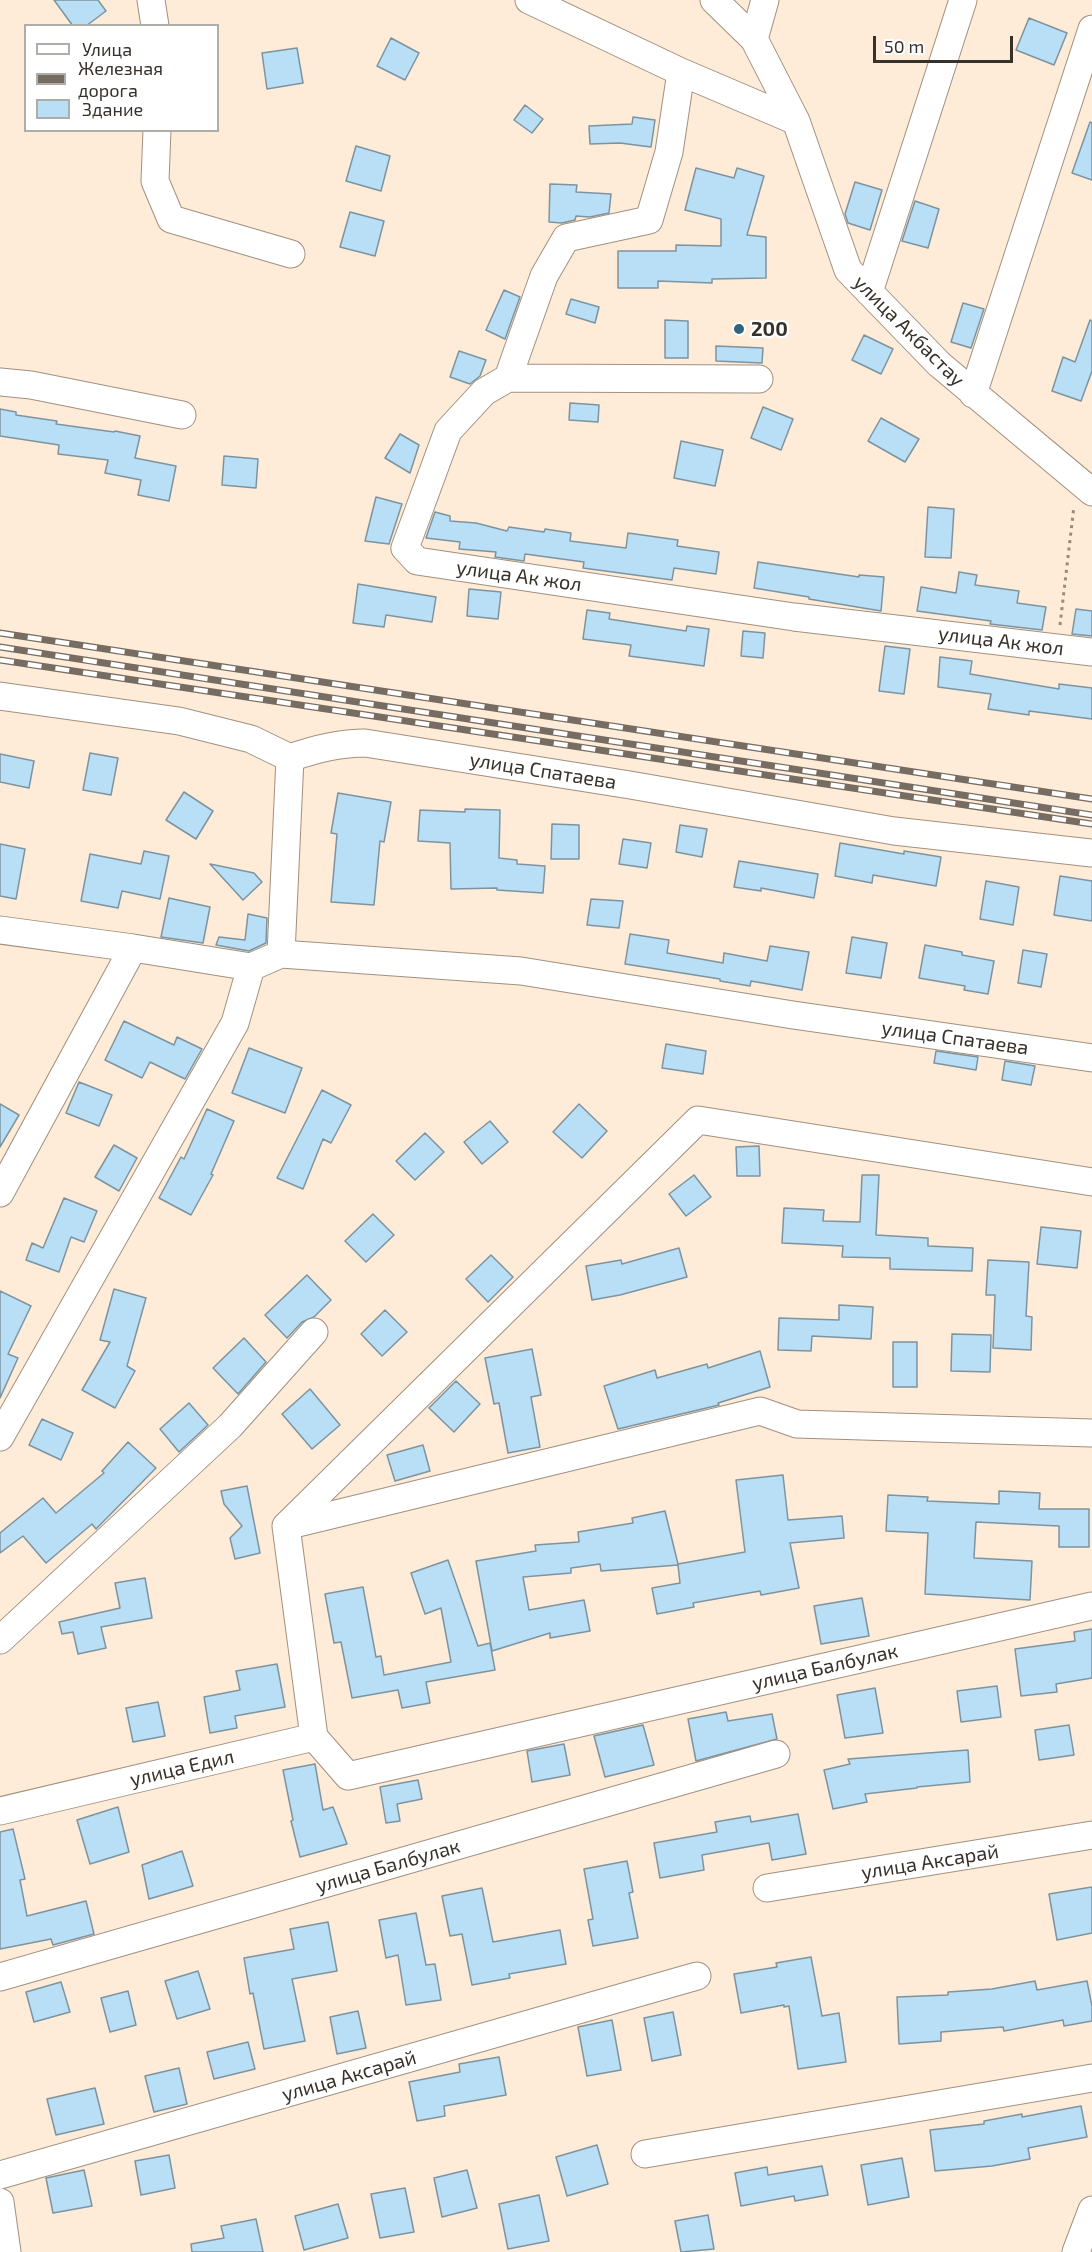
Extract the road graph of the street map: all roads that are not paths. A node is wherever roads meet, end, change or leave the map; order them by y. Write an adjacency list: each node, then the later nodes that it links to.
1 (151, 0): 6 (street)
2 (529, 0): 9 (street)
3 (714, 0): 8 (street, улица Акбастау)
4 (765, 0): 8 (street)
5 (963, 0): 13 (street)
6 (155, 24)
7 (1092, 29): 17 (street)
8 (754, 39): 10 (street, улица Акбастау)
9 (681, 72): 10 (street); 14 (street)
10 (795, 121): 13 (street, улица Акбастау)
11 (157, 132): 12 (street)
12 (291, 254)
13 (869, 292): 17 (street, улица Акбастау)
14 (508, 378): 15 (street); 20 (street, улица Ак жол)
15 (759, 379)
16 (0, 382): 18 (street)
17 (974, 394): 19 (street, улица Акбастау)
18 (182, 415)
19 (1088, 485)
20 (1092, 652)
21 (0, 696): 22 (street)
22 (290, 758): 23 (street, улица Спатаева); 26 (street)
23 (1092, 853)
24 (0, 930): 25 (street)
25 (133, 948): 27 (street); 30 (street)
26 (281, 954): 27 (street, улица Спатаева); 28 (street, улица Спатаева)
27 (251, 967): 33 (street)
28 (1092, 1058)
29 (1092, 1182): 34 (street)
30 (0, 1194)
31 (314, 1332): 36 (street)
32 (1092, 1432): 34 (street)
33 (0, 1437)
34 (286, 1526): 37 (street)
35 (1092, 1606): 37 (street, улица Балбулак)
36 (0, 1640)
37 (314, 1737): 39 (street, улица Едил)
38 (776, 1754): 43 (street, улица Балбулак)
39 (0, 1811)
40 (1092, 1835): 41 (street, улица Аксарай)
41 (767, 1888)
42 (697, 1976): 46 (street, улица Аксарай)
43 (0, 1977)
44 (1092, 2078): 45 (street)
45 (645, 2154)
46 (0, 2175)
47 (0, 2203): 49 (street)
48 (1092, 2210): 50 (street)
49 (7, 2252)
50 (1076, 2252)

